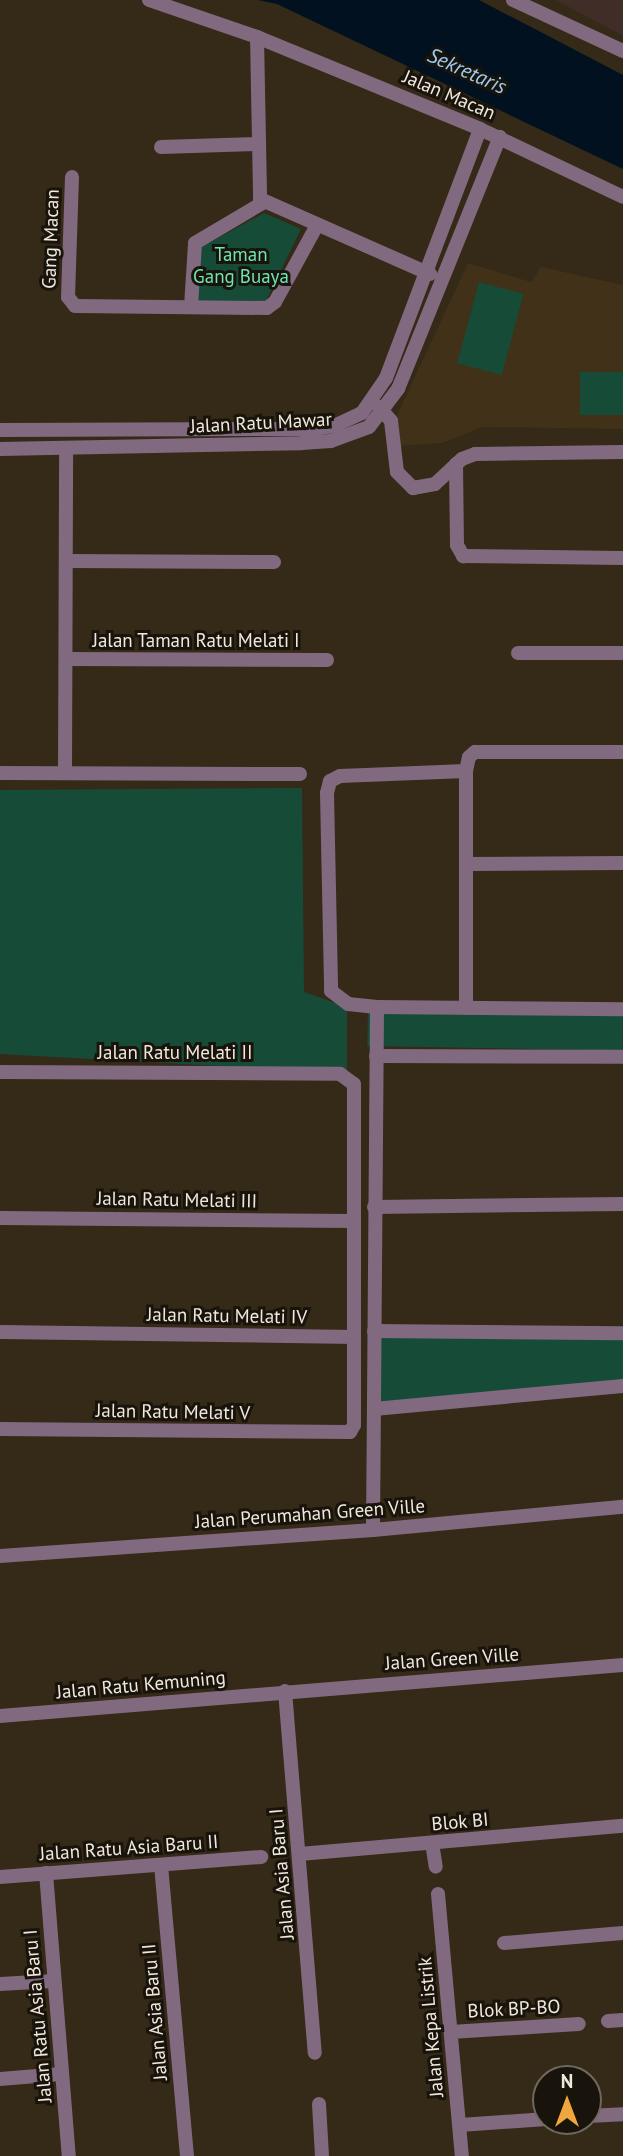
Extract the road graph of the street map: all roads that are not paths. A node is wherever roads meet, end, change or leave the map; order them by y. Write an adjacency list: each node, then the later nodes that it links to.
1 (149, 0): 3 (street, Jalan Macan)
2 (513, 0): 4 (street)
3 (257, 37): 5 (street, Jalan Macan); 7 (street)
4 (623, 51)
5 (480, 129): 6 (street, Jalan Macan); 13 (street)
6 (500, 137): 10 (street, Jalan Macan); 14 (street, Jalan Ratu Mawar)
7 (256, 144): 8 (street); 11 (street)
8 (161, 146)
9 (72, 177): 15 (street, Gang Macan)
10 (623, 197)
11 (264, 202): 12 (street); 15 (street)
12 (316, 227): 13 (street); 15 (street, Gang Macan)
13 (424, 271): 14 (street); 16 (street)
14 (441, 278): 16 (street, Jalan Ratu Mawar)
15 (191, 307)
16 (379, 407): 17 (street, Jalan Ratu Mawar); 18 (street, Jalan Ratu Mawar); 21 (street)
17 (0, 430)
18 (66, 448): 19 (street, Jalan Ratu Mawar); 23 (street, Jalan Taman Ratu Melati I)
19 (0, 449)
20 (623, 452): 21 (street)
21 (456, 464): 22 (street)
22 (623, 558)
23 (66, 561): 24 (street); 27 (street, Jalan Taman Ratu Melati I)
24 (274, 562)
25 (519, 653): 26 (street)
26 (623, 653)
27 (65, 659): 28 (street, Jalan Taman Ratu Melati I); 32 (street, Jalan Taman Ratu Melati I)
28 (327, 660)
29 (623, 752): 30 (street)
30 (466, 771): 35 (street); 36 (street)
31 (0, 773): 32 (street)
32 (65, 773): 33 (street)
33 (300, 774)
34 (623, 863): 35 (street)
35 (468, 864): 37 (street)
36 (377, 1007): 37 (street); 39 (street)
37 (466, 1007): 38 (street)
38 (623, 1009)
39 (376, 1056): 40 (street); 43 (street)
40 (623, 1057)
41 (0, 1072): 45 (street, Jalan Ratu Melati II)
42 (623, 1205): 43 (street)
43 (374, 1207): 46 (street)
44 (0, 1218): 45 (street, Jalan Ratu Melati III)
45 (355, 1221): 49 (street)
46 (374, 1331): 48 (street); 51 (street)
47 (0, 1332): 49 (street, Jalan Ratu Melati IV)
48 (623, 1333)
49 (354, 1337): 52 (street, Jalan Ratu Melati V)
50 (623, 1386): 51 (street)
51 (374, 1409): 54 (street)
52 (0, 1429)
53 (623, 1507): 54 (street, Jalan Perumahan Green Ville)
54 (373, 1530): 55 (street, Jalan Perumahan Green Ville)
55 (0, 1556)
56 (623, 1665): 57 (street, Jalan Green Ville)
57 (285, 1691): 58 (street, Jalan Ratu Kemuning); 61 (street, Jalan Asia Baru I)
58 (0, 1716)
59 (623, 1826): 60 (street, Blok BI)
60 (432, 1843): 61 (street, Blok BI); 64 (street)
61 (300, 1854): 74 (street, Jalan Asia Baru I)
62 (261, 1857): 63 (street, Jalan Ratu Asia Baru II)
63 (161, 1865): 65 (street, Jalan Ratu Asia Baru II); 83 (street, Jalan Asia Baru II)
64 (436, 1867)
65 (46, 1873): 66 (street, Jalan Ratu Asia Baru II); 70 (street, Jalan Ratu Asia Baru I)
66 (0, 1877)
67 (438, 1894): 73 (street, Jalan Kepa Listrik)
68 (623, 1933): 69 (street)
69 (503, 1943)
70 (53, 1981): 71 (street); 75 (street, Jalan Ratu Asia Baru I)
71 (0, 1984)
72 (579, 2024): 73 (street, Blok BP-BO)
73 (451, 2032): 81 (street, Jalan Kepa Listrik)
74 (315, 2053)
75 (61, 2074): 76 (street); 82 (street, Jalan Ratu Asia Baru I)
76 (0, 2079)
77 (319, 2104): 84 (street)
78 (623, 2114): 79 (street)
79 (602, 2115)
80 (532, 2120): 81 (street)
81 (460, 2125): 85 (street, Jalan Kepa Listrik)
82 (69, 2156)
83 (187, 2156)
84 (322, 2156)
85 (463, 2156)

